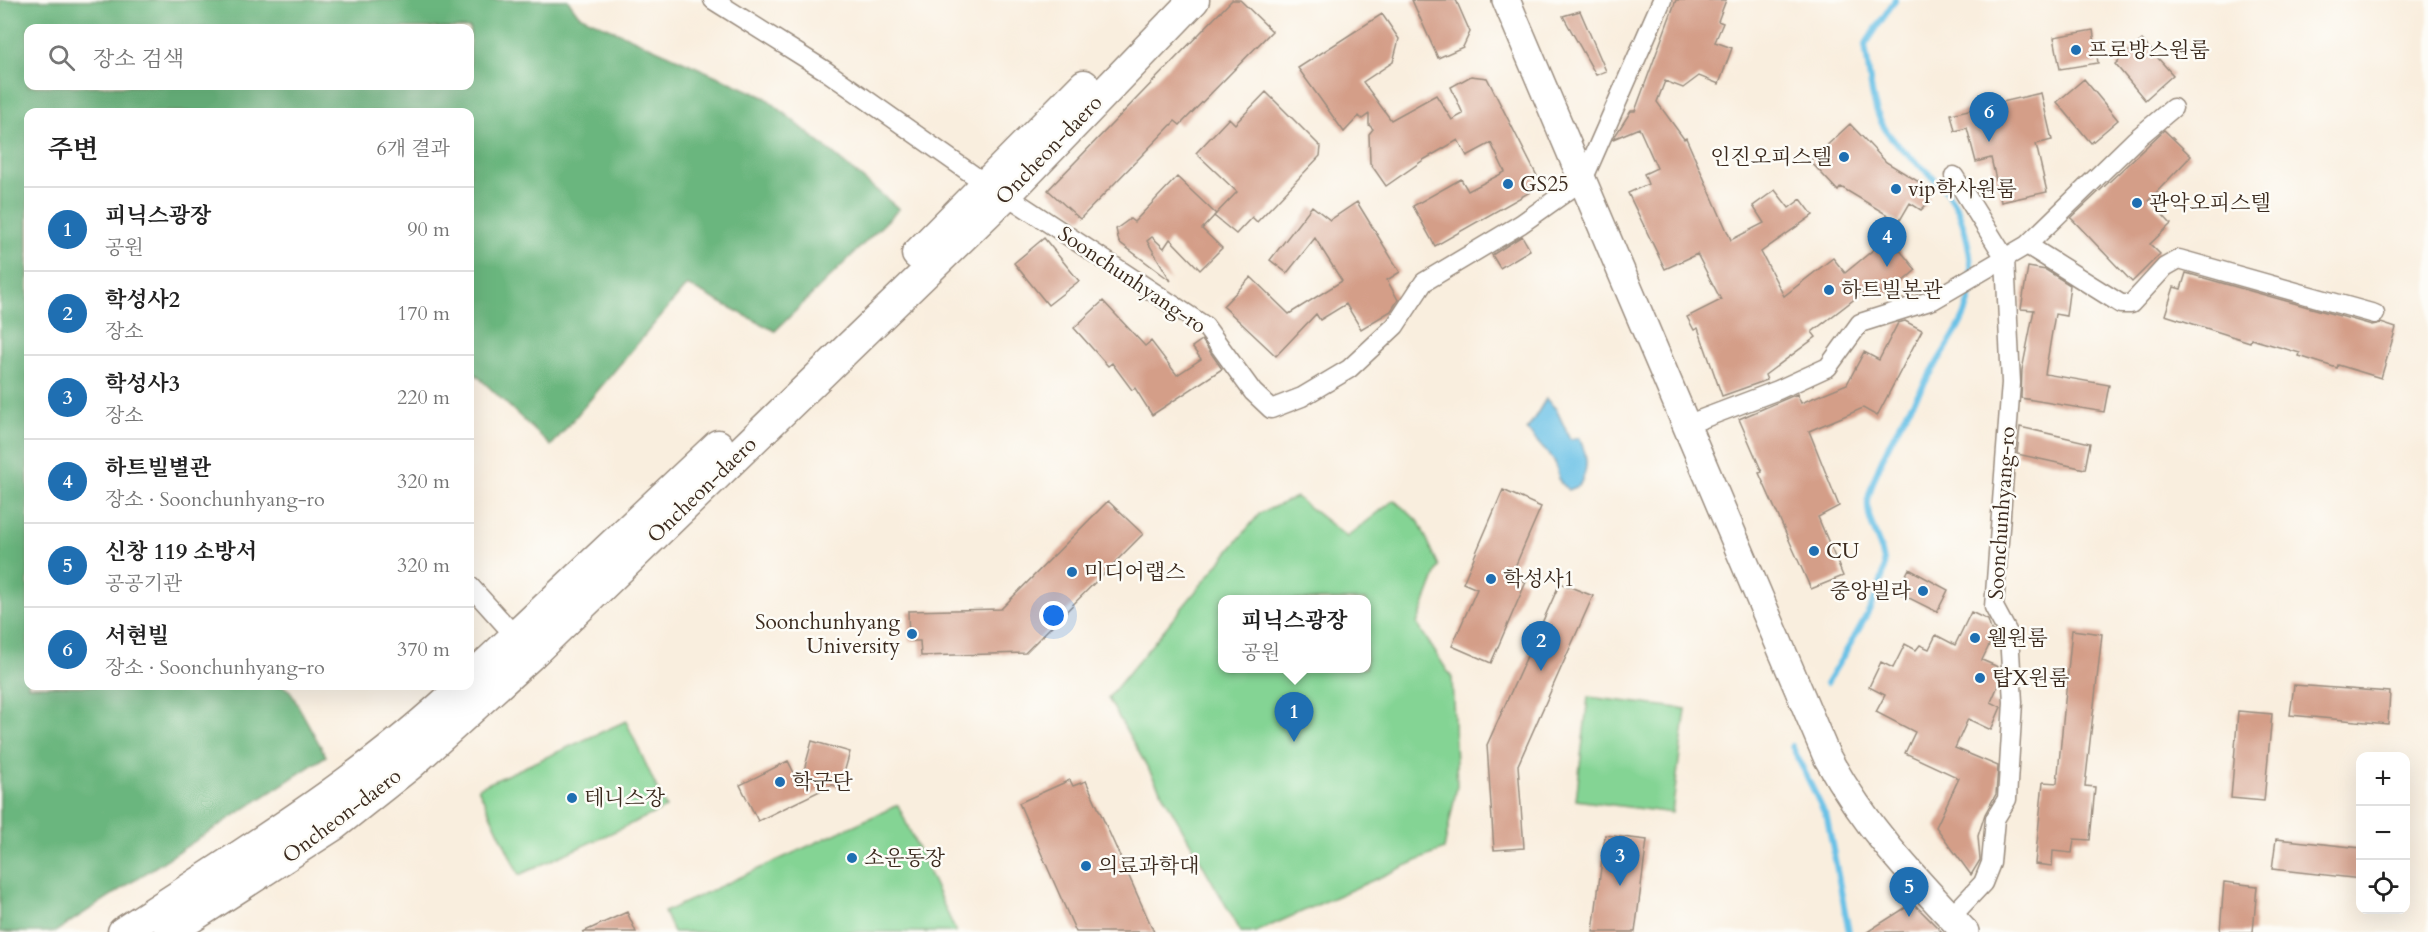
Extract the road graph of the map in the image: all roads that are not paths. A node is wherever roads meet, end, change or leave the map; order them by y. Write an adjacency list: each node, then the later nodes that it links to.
1 (713, 0): 9 (street, Oncheon-daero)
2 (1168, 0): 9 (main road, Oncheon-daero)
3 (1194, 0): 9 (main road, Oncheon-daero)
4 (1506, 0): 8 (main road, Soonchunhyang-ro)
5 (1662, 0): 8 (street)
6 (2173, 108): 10 (street)
7 (1954, 176): 11 (street)
8 (1583, 180): 9 (street, Soonchunhyang-ro); 13 (main road, Soonchunhyang-ro)
9 (996, 190): 15 (main road, Oncheon-daero); 20 (main road, Oncheon-daero)
10 (2027, 245): 11 (street); 12 (street)
11 (2005, 258): 13 (street); 18 (street, Soonchunhyang-ro)
12 (2375, 314)
13 (1686, 425): 18 (main road, Soonchunhyang-ro)
14 (474, 590): 15 (street)
15 (515, 636): 16 (main road, Oncheon-daero)
16 (474, 675)
17 (459, 690): 19 (main road, Oncheon-daero)
18 (1963, 927)
19 (123, 932)
20 (169, 932)

